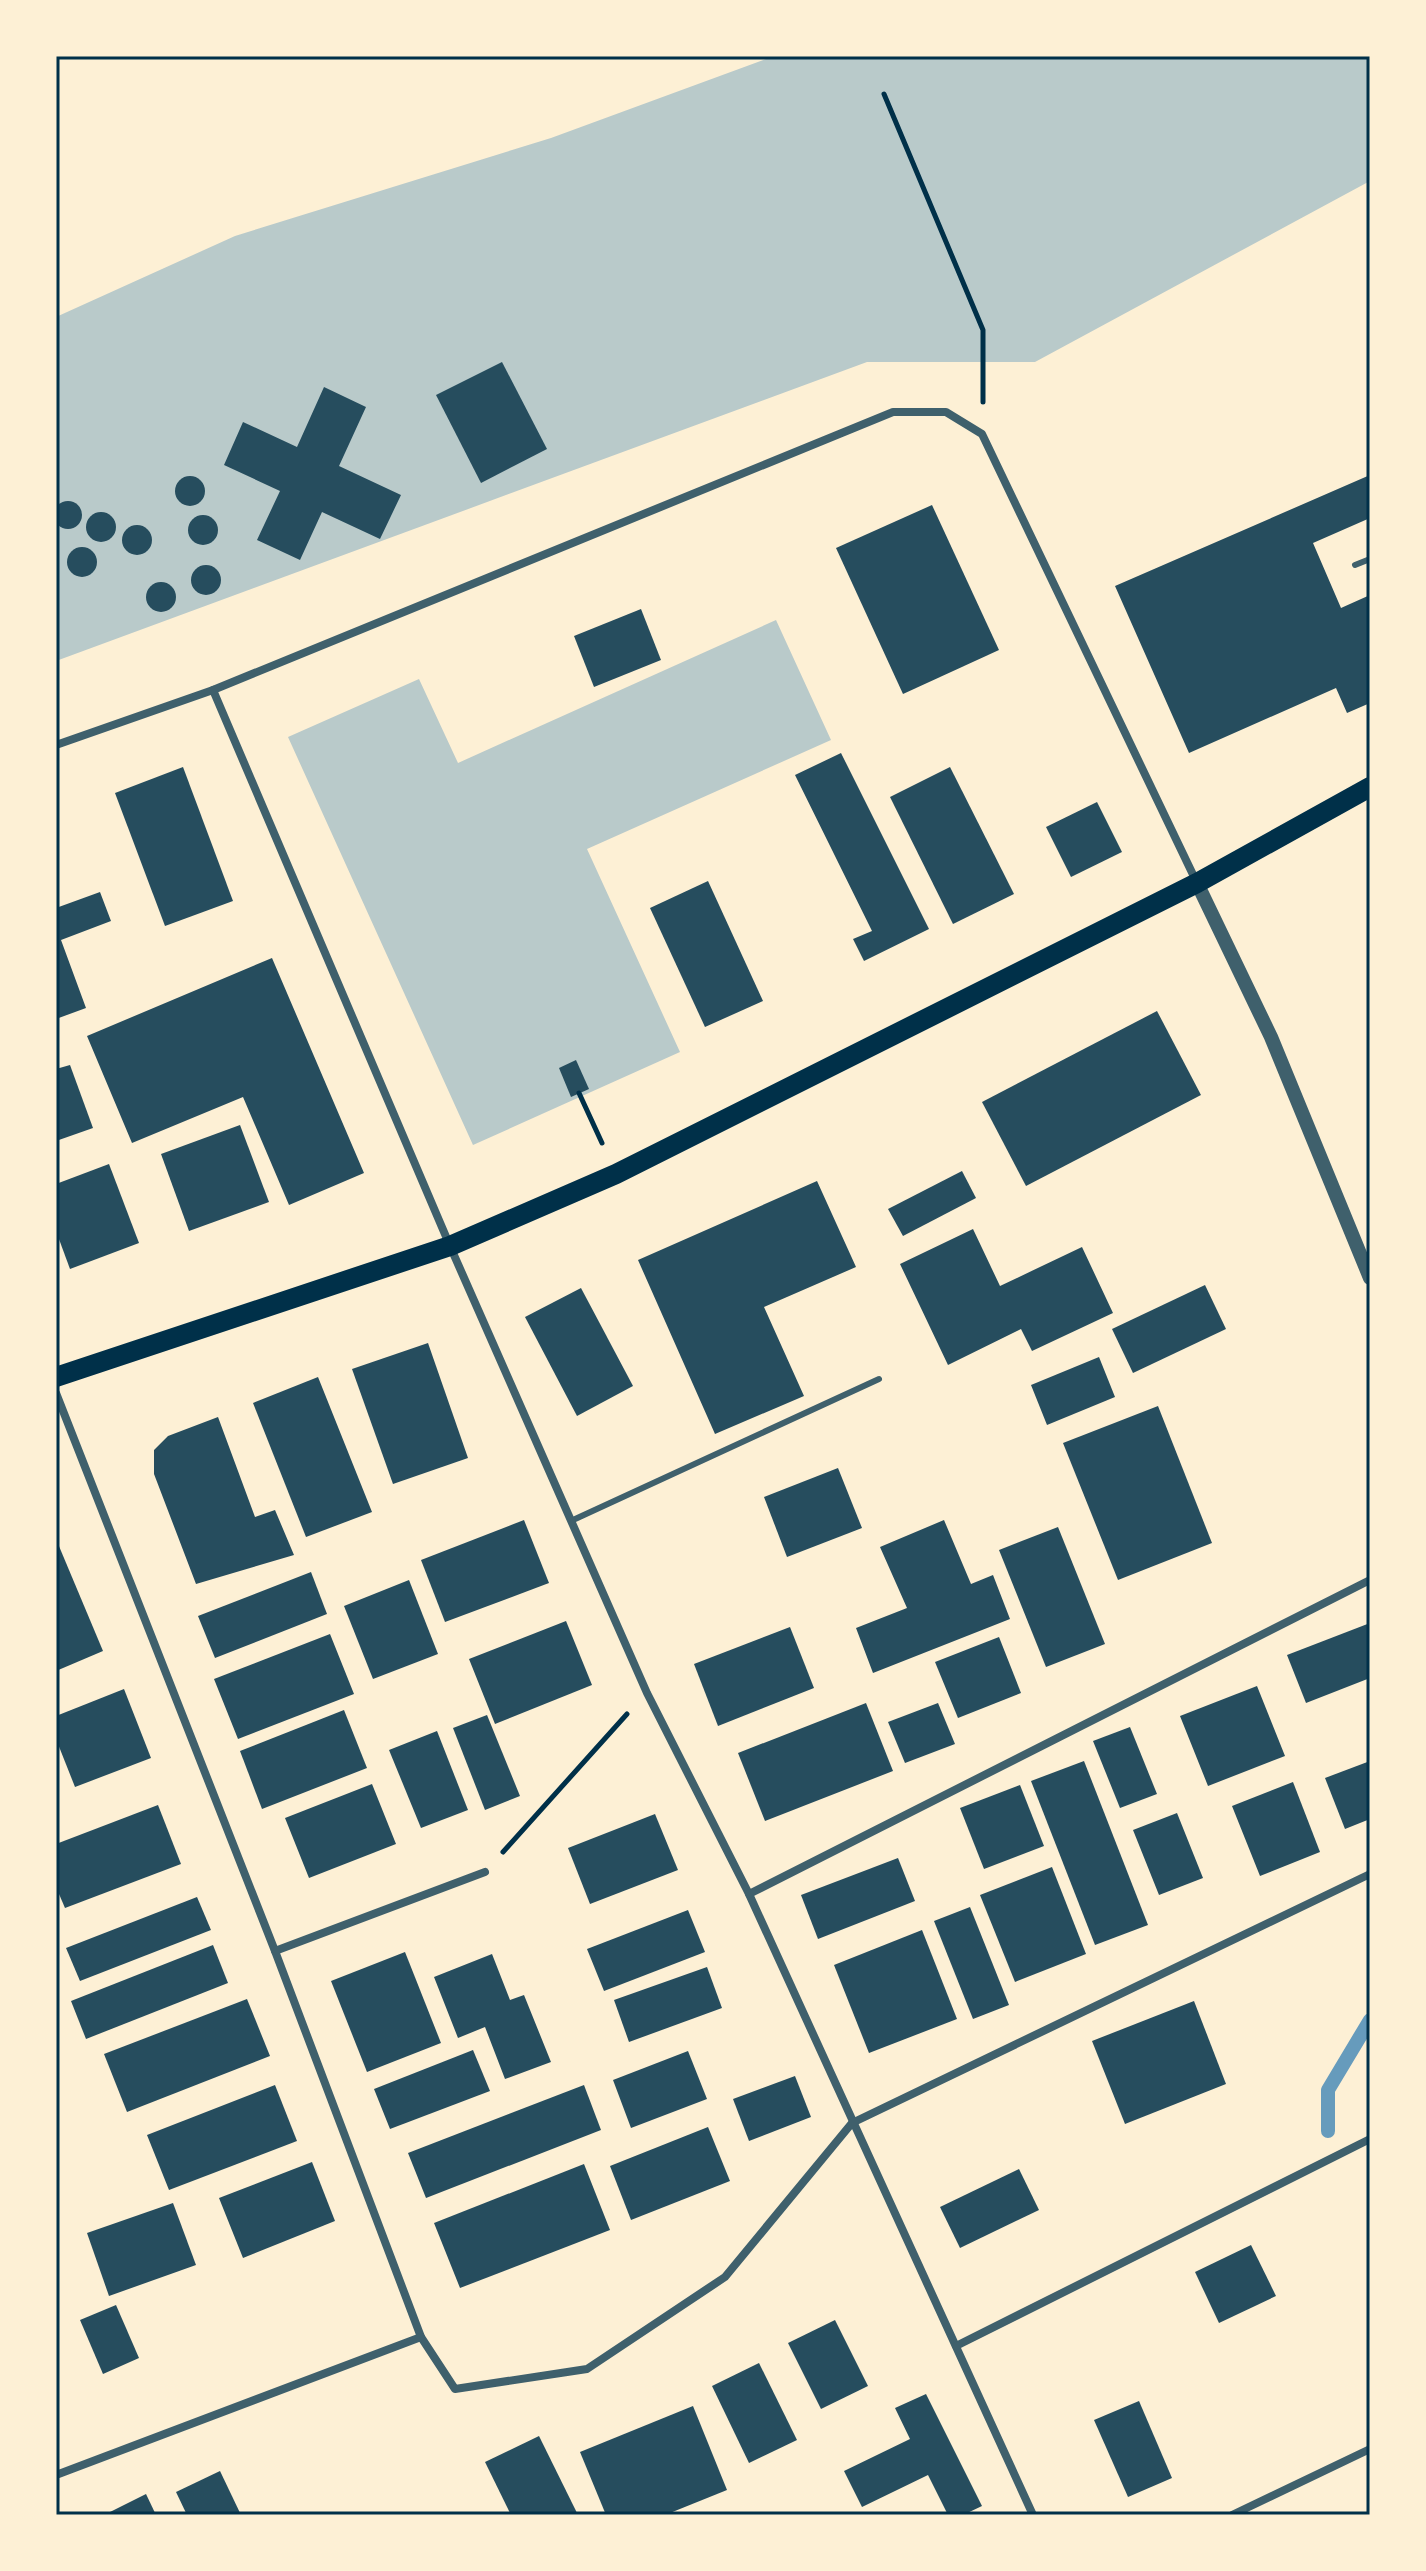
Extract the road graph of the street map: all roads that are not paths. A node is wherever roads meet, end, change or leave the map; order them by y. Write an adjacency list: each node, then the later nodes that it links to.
1 (1370, 559): 2 (lane)
2 (1355, 565)
3 (213, 690): 4 (street); 6 (street); 7 (street)
4 (56, 745)
5 (1370, 787): 6 (main road)
6 (1197, 883): 7 (main road); 8 (street)
7 (450, 1246): 9 (main road); 12 (street)
8 (1370, 1278)
9 (56, 1377)
10 (879, 1379): 12 (lane)
11 (56, 1393): 17 (street)
12 (573, 1520): 16 (street)
13 (1370, 1580): 16 (street)
14 (485, 1872): 17 (street)
15 (1370, 1874): 18 (street)
16 (749, 1894): 18 (street)
17 (275, 1951): 20 (street)
18 (852, 2123): 20 (street); 21 (street)
19 (1370, 2139): 21 (street)
20 (421, 2337): 23 (street)
21 (956, 2346): 24 (street)
22 (1370, 2449): 25 (street)
23 (56, 2475)
24 (1033, 2515)
25 (1232, 2515)

